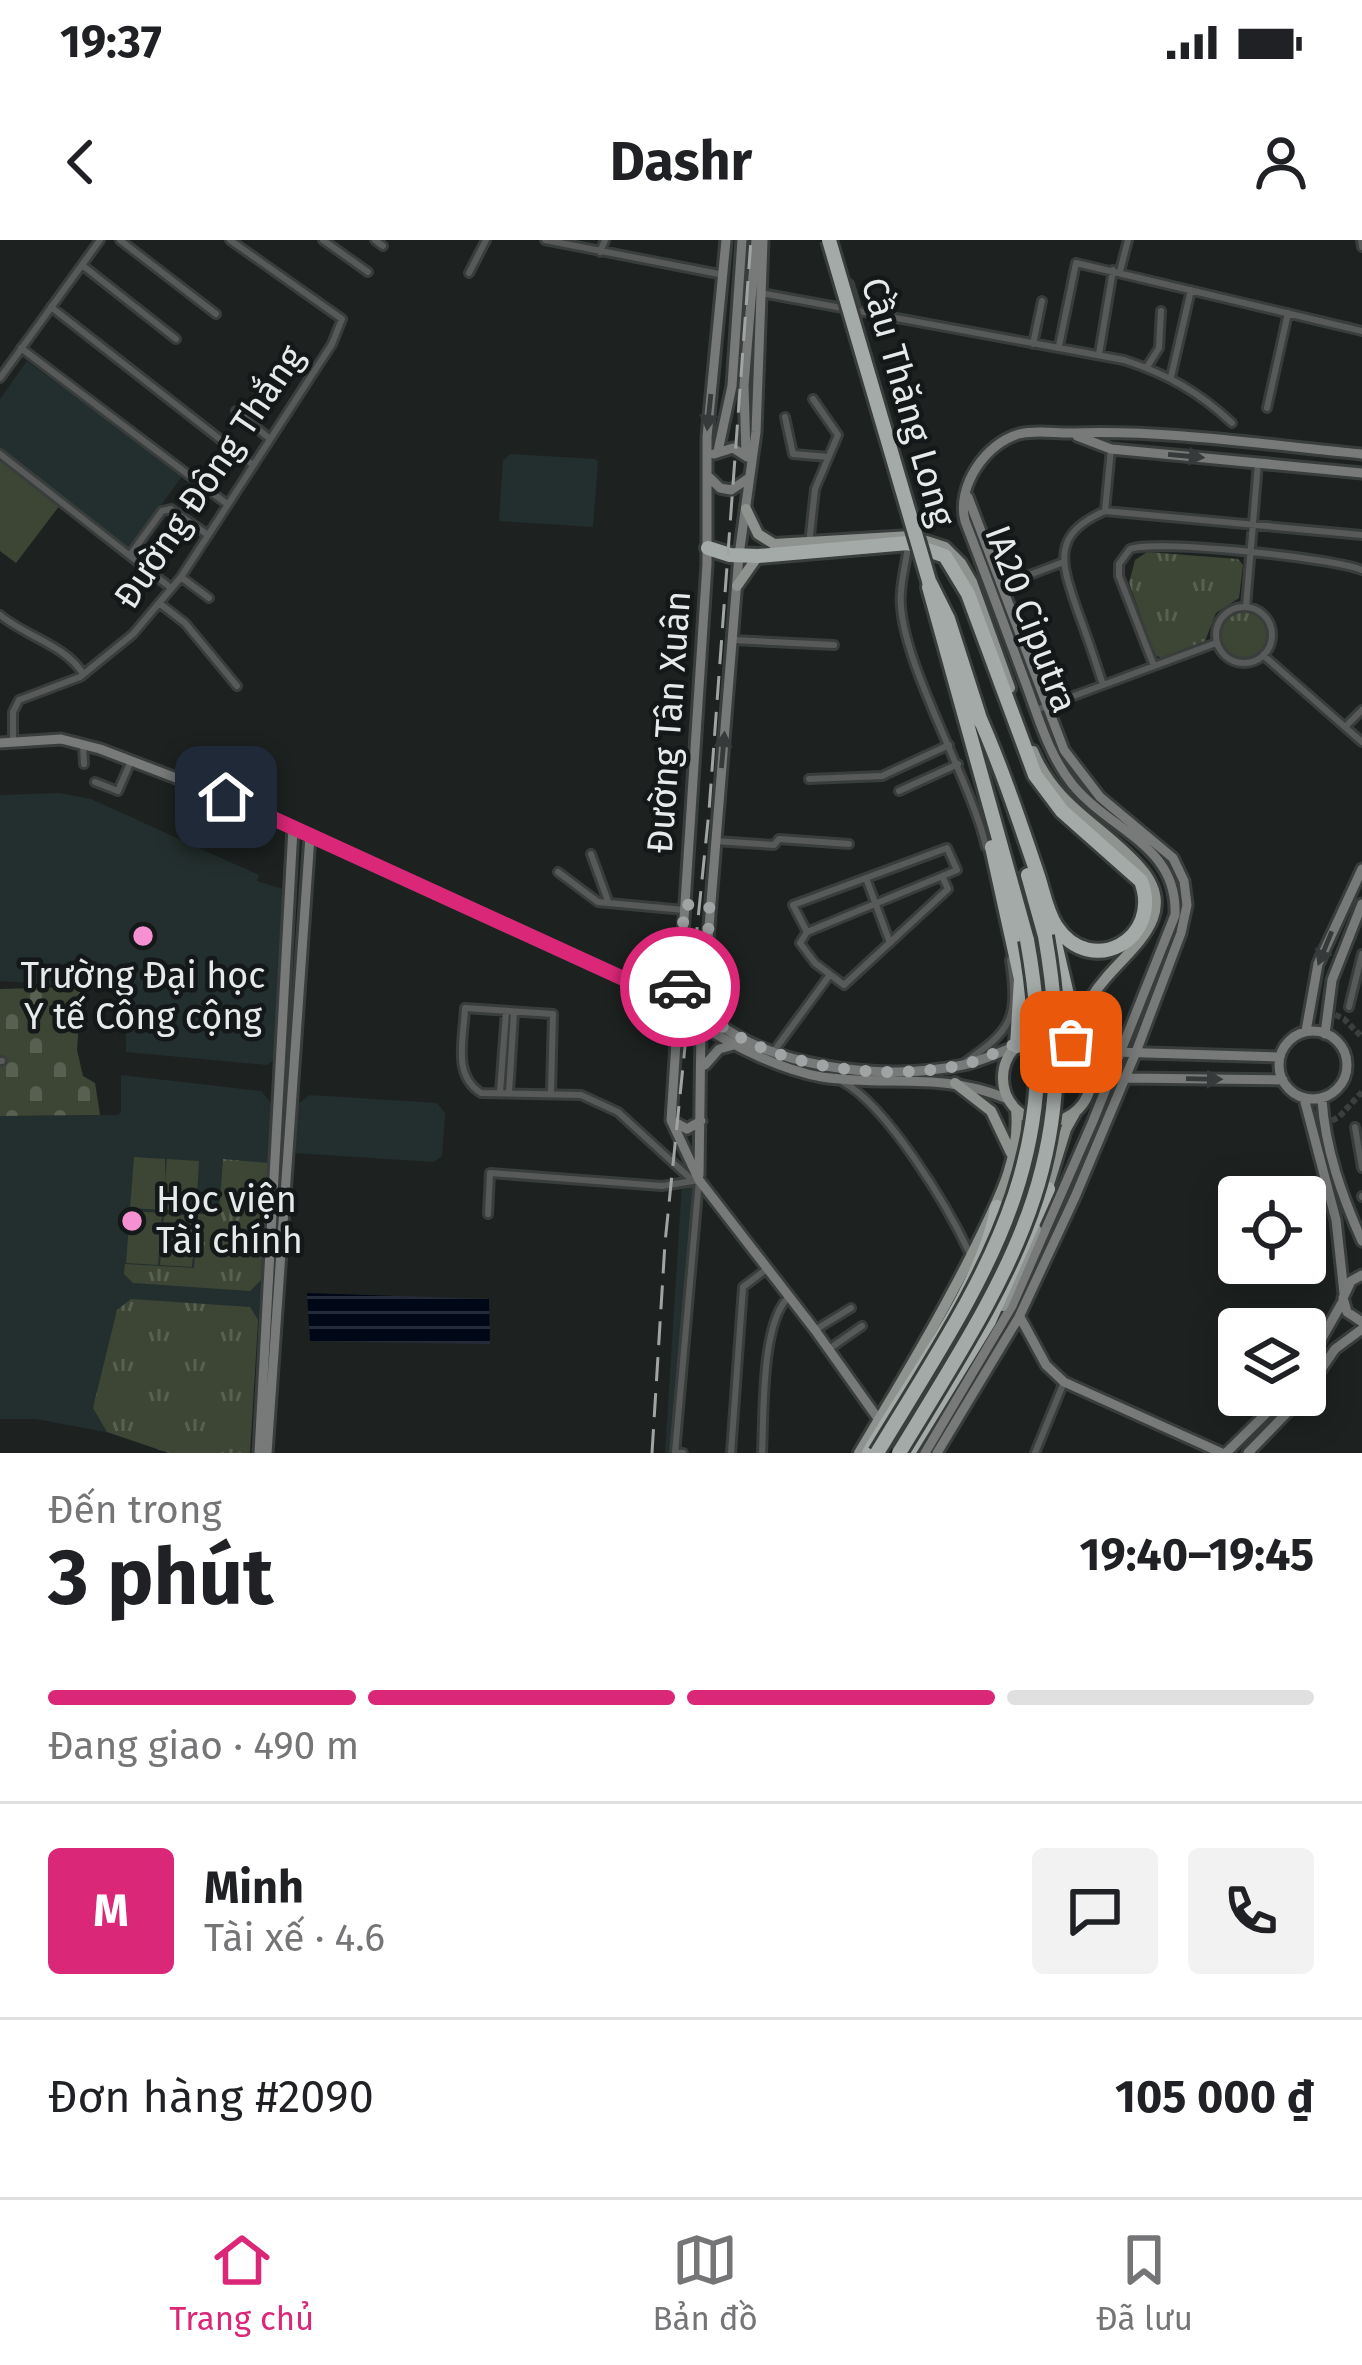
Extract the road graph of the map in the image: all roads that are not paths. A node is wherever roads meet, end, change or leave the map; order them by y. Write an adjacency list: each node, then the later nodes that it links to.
1 (100, 240): 16 (street)
2 (121, 240): 28 (street)
3 (230, 240): 45 (street, Đường Đông Thắng)
4 (322, 240): 18 (street)
5 (375, 240): 14 (street)
6 (486, 240): 19 (street)
7 (545, 240): 15 (street)
8 (605, 240): 15 (street)
9 (726, 240): 20 (street, Đường Tân Xuân)
10 (742, 240): 47 (street)
11 (759, 240): 22 (street, Đường Tân Xuân); 53 (street)
12 (832, 240): 25 (street); 73 (highway, Cầu Thăng Long, bridge)
13 (1128, 240): 17 (street)
14 (383, 246)
15 (600, 252): 20 (street)
16 (82, 265): 24 (street); 30 (street)
17 (1116, 270): 21 (street); 32 (street); 34 (street)
18 (368, 272)
19 (469, 274)
20 (724, 275): 54 (street, Đường Tân Xuân, one-way to 54)
21 (1191, 290): 27 (street); 36 (street)
22 (761, 293): 25 (street); 53 (street, Đường Tân Xuân)
23 (1042, 302): 31 (street)
24 (51, 307): 33 (street); 52 (street)
25 (856, 308): 31 (street)
26 (1162, 311): 35 (street)
27 (1288, 313): 29 (street); 39 (street)
28 (216, 314)
29 (1362, 332)
30 (176, 339)
31 (1033, 344): 32 (street)
32 (1056, 347): 34 (street)
33 (21, 348): 37 (street); 57 (street)
34 (1099, 354): 35 (street)
35 (1147, 368): 36 (street)
36 (1171, 376): 42 (street)
37 (0, 378)
38 (813, 399): 50 (street)
39 (1267, 408)
40 (236, 411): 45 (street)
41 (785, 417): 50 (street)
42 (1232, 422)
43 (1113, 430): 44 (street); 46 (street); 49 (street)
44 (1072, 434): 46 (street); 56 (street)
45 (270, 439): 52 (street, Đường Đông Thắng)
46 (1112, 449): 51 (street, one-way to 51); 59 (street)
47 (718, 451): 53 (street); 54 (street)
48 (0, 454): 67 (street)
49 (1362, 454)
50 (828, 457): 64 (street)
51 (1258, 463): 55 (street); 60 (street)
52 (253, 465): 57 (street, Đường Đông Thắng)
53 (748, 467): 54 (street); 58 (street, Đường Tân Xuân)
54 (709, 470): 65 (street, Đường Tân Xuân)
55 (1362, 473)
56 (966, 493): 75 (street, IA20 Ciputra); 89 (street, IA20 Ciputra)
57 (227, 504): 61 (street, Đường Đông Thắng)
58 (746, 509): 64 (main road); 68 (street, Đường Tân Xuân)
59 (1105, 511): 60 (street); 70 (street)
60 (1254, 524): 62 (street); 66 (street)
61 (208, 535): 67 (street); 72 (street, Đường Đông Thắng)
62 (1362, 535)
63 (908, 543): 69 (highway); 97 (street); 118 (highway)
64 (809, 544): 136 (main road)
65 (708, 548): 68 (highway); 105 (street, Đường Tân Xuân)
66 (1251, 554): 71 (street); 79 (street); 85 (street)
67 (130, 555): 76 (street)
68 (739, 555): 69 (highway); 74 (street, Đường Tân Xuân)
69 (758, 556): 74 (main road)
70 (1061, 563): 75 (street); 87 (street)
71 (1362, 570)
72 (181, 577): 76 (street, Đường Đông Thắng); 77 (street)
73 (928, 581): 91 (highway, Cầu Thăng Long); 101 (highway, Cầu Thăng Long)
74 (736, 586): 81 (street, Đường Tân Xuân)
75 (1001, 586): 89 (street, IA20 Ciputra)
76 (171, 588): 78 (street, Đường Đông Thắng)
77 (208, 598)
78 (159, 603): 86 (street, Đường Đông Thắng); 88 (street)
79 (1246, 607): 82 (street); 84 (street)
80 (0, 615): 86 (street)
81 (733, 640): 83 (street); 106 (street, Đường Tân Xuân, one-way to 81)
82 (1216, 643): 84 (street); 85 (street)
83 (834, 645)
84 (1264, 655): 92 (street)
85 (1154, 666): 87 (street)
86 (83, 674): 95 (street, Đường Đông Thắng)
87 (1103, 685): 89 (street)
88 (237, 686)
89 (1041, 708): 138 (street, IA20 Ciputra); 139 (street, IA20 Ciputra)
90 (1362, 710): 92 (street)
91 (978, 714): 118 (highway); 190 (highway, bridge)
92 (1345, 727): 93 (street)
93 (1362, 742)
94 (0, 743): 95 (street)
95 (13, 743): 96 (street)
96 (83, 744): 98 (street); 99 (street)
97 (950, 745): 100 (street); 102 (street)
98 (131, 761): 103 (street); 107 (street)
99 (84, 764)
100 (958, 764): 104 (street); 133 (street)
101 (976, 766): 135 (highway); 189 (highway, bridge)
102 (809, 778)
103 (95, 782)
104 (899, 791)
105 (690, 796): 106 (street); 120 (street, Đường Tân Xuân)
106 (718, 797): 109 (street, Đường Tân Xuân)
107 (293, 828): 108 (street); 185 (street)
108 (310, 836): 126 (street); 185 (street)
109 (715, 841): 110 (street); 121 (street, Đường Tân Xuân)
110 (849, 844)
111 (591, 854): 116 (street)
112 (1362, 869): 131 (street, one-way to 131)
113 (558, 872): 116 (street)
114 (866, 878): 115 (street); 117 (street); 122 (street)
115 (943, 878): 117 (street); 123 (street)
116 (608, 901): 120 (street)
117 (875, 902): 122 (street); 123 (street)
118 (1046, 903): 136 (highway)
119 (1362, 904): 132 (street)
120 (684, 908): 121 (street); 126 (street, Đường Tân Xuân)
121 (710, 908): 128 (street, Đường Tân Xuân)
122 (807, 932): 125 (street)
123 (890, 943): 125 (street)
124 (1362, 955): 127 (street)
125 (829, 976): 137 (street)
126 (679, 1004): 157 (street, Đường Tân Xuân)
127 (1349, 1006)
128 (702, 1010): 130 (street, Đường Tân Xuân); 137 (street)
129 (510, 1012): 150 (street); 151 (street); 151 (street)
130 (701, 1025): 134 (street); 142 (street, Đường Tân Xuân)
131 (1306, 1031): 132 (street); 140 (street)
132 (1325, 1034): 152 (street)
133 (1002, 1035): 135 (street); 141 (street)
134 (739, 1045): 142 (street); 145 (street)
135 (1017, 1046): 136 (main road); 141 (street); 154 (main road)
136 (1076, 1046): 138 (street); 149 (main road)
137 (774, 1051): 143 (street)
138 (1122, 1052): 139 (street); 144 (street, IA20 Ciputra)
139 (1136, 1052): 140 (street); 146 (street, IA20 Ciputra)
140 (1280, 1057): 147 (street)
141 (961, 1065): 143 (street)
142 (703, 1067): 156 (street, Đường Tân Xuân)
143 (857, 1074): 145 (street); 148 (street)
144 (1112, 1077): 146 (street); 149 (street); 172 (street, IA20 Ciputra)
145 (835, 1078): 167 (street)
146 (1126, 1078): 147 (street, one-way to 147); 174 (street, IA20 Ciputra)
147 (1283, 1080): 153 (street)
148 (956, 1083): 154 (street); 159 (main road)
149 (1091, 1085): 155 (main road)
150 (551, 1092): 151 (street); 161 (street)
151 (504, 1093)
152 (1326, 1096): 153 (street); 165 (street)
153 (1304, 1098): 171 (street)
154 (1012, 1104): 155 (main road); 159 (main road)
155 (1075, 1113): 162 (main road)
156 (702, 1119): 157 (street); 161 (street, Đường Tân Xuân)
157 (671, 1120): 161 (street, Đường Tân Xuân)
158 (1354, 1127): 160 (street)
159 (1012, 1159): 163 (main road)
160 (1362, 1168)
161 (695, 1180): 164 (street); 168 (street, Đường Tân Xuân); 186 (street)
162 (1048, 1189): 190 (highway, bridge); 190 (main road)
163 (998, 1207): 167 (main road); 189 (highway, bridge); 189 (main road)
164 (488, 1214)
165 (1357, 1218): 166 (street)
166 (1362, 1241)
167 (971, 1256): 184 (main road)
168 (768, 1268): 170 (street, Đường Tân Xuân); 187 (street)
169 (1362, 1275): 171 (street)
170 (789, 1297): 177 (street, Đường Tân Xuân); 188 (street)
171 (1344, 1297): 175 (street); 178 (street)
172 (1012, 1306): 174 (street); 191 (street, IA20 Ciputra)
173 (851, 1308): 177 (street)
174 (1019, 1317): 181 (street); 192 (street, IA20 Ciputra)
175 (1362, 1325): 180 (street)
176 (862, 1327): 179 (street)
177 (815, 1330): 179 (street, Đường Tân Xuân)
178 (1326, 1330)
179 (829, 1349): 184 (street, Đường Tân Xuân)
180 (1326, 1362)
181 (1064, 1382): 193 (street); 194 (street)
182 (1263, 1416): 194 (street)
183 (1283, 1416): 195 (street)
184 (879, 1420): 189 (main road)
185 (263, 1453)
186 (679, 1453)
187 (731, 1453)
188 (762, 1453)
189 (869, 1453)
190 (906, 1453)
191 (925, 1453)
192 (937, 1453)
193 (1035, 1453)
194 (1224, 1453)
195 (1248, 1453)

